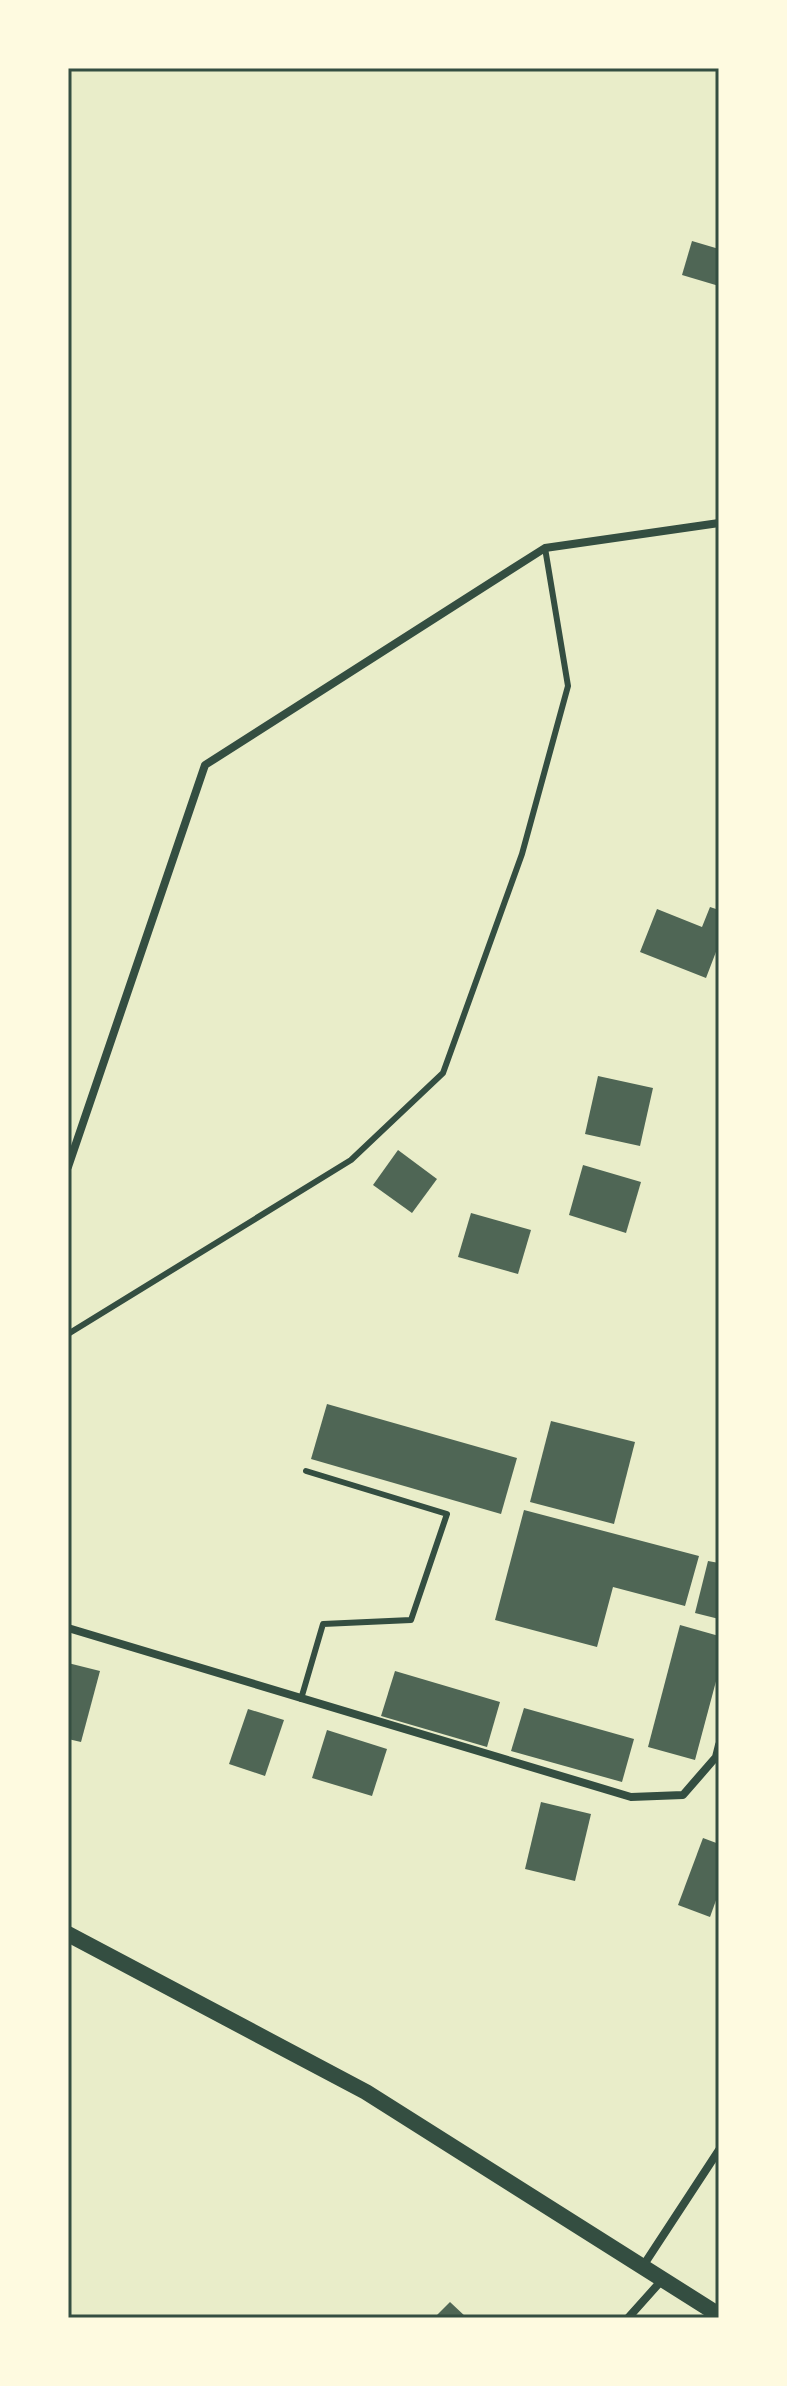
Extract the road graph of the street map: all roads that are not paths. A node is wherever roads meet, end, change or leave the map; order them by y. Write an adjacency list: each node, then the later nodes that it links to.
1 (719, 523): 2 (street)
2 (545, 548): 3 (street); 4 (lane)
3 (68, 1167)
4 (68, 1334)
5 (306, 1471): 7 (lane)
6 (68, 1628): 7 (street)
7 (301, 1699): 8 (street)
8 (719, 1745)
9 (68, 1934): 11 (main road)
10 (719, 2150): 11 (street)
11 (643, 2266): 12 (main road)
12 (663, 2279): 13 (main road); 14 (street)
13 (719, 2315)
14 (628, 2318)

